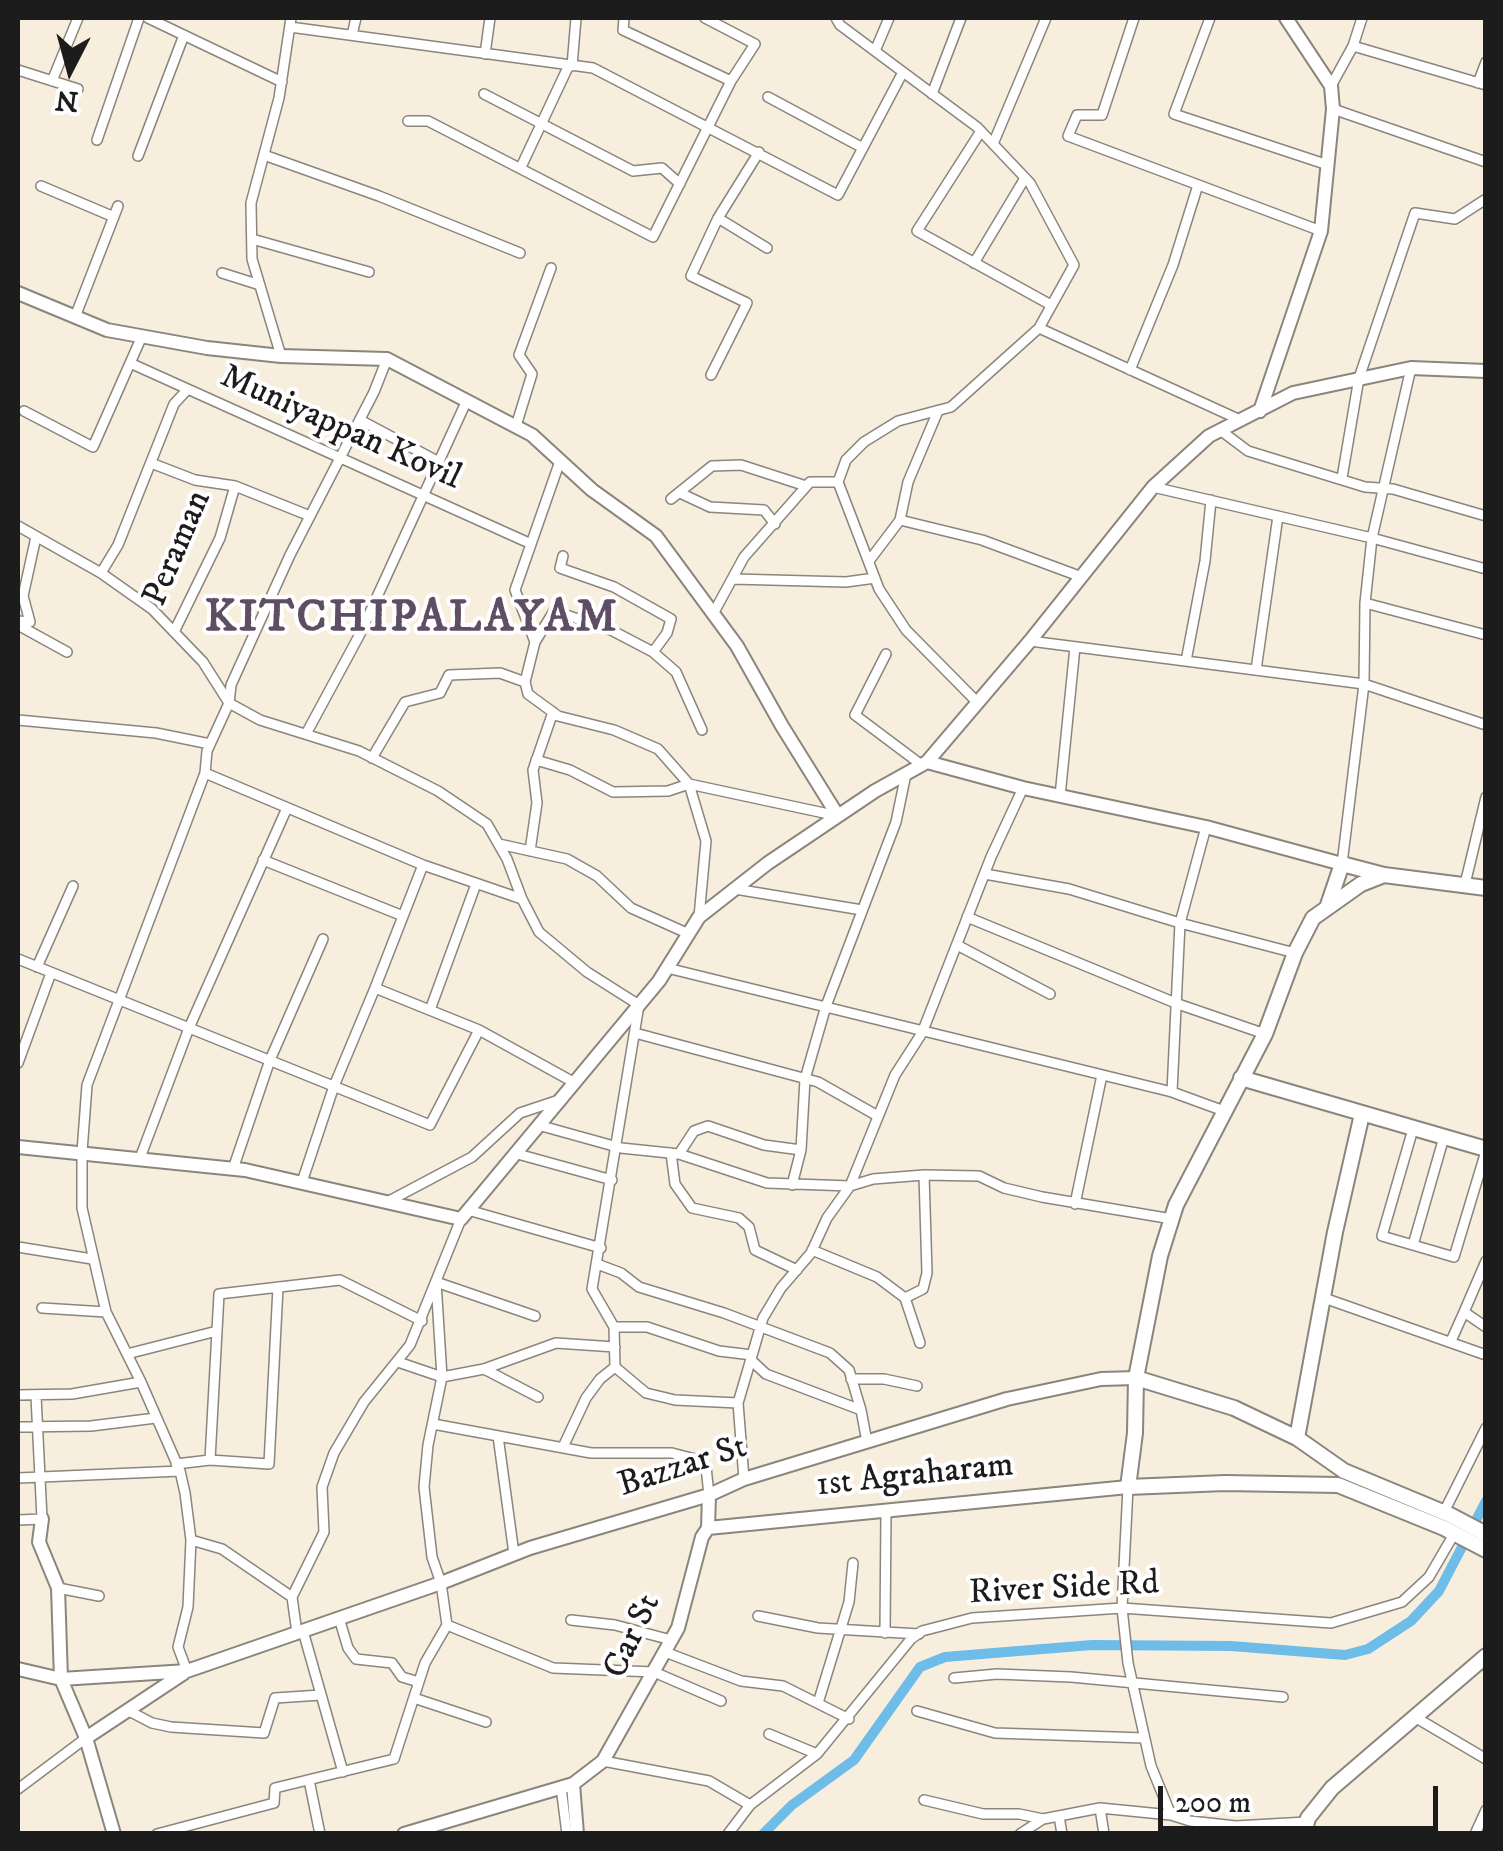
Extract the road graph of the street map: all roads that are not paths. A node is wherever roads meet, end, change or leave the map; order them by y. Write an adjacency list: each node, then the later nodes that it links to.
1 (78, 18): 27 (street)
2 (140, 18): 41 (street)
3 (148, 18): 18 (street)
4 (356, 18): 19 (street)
5 (490, 18): 22 (street)
6 (576, 18): 24 (street)
7 (624, 18): 28 (street)
8 (705, 18): 28 (street)
9 (836, 18): 21 (street)
10 (889, 18): 21 (street)
11 (962, 18): 34 (street)
12 (1046, 18): 42 (street)
13 (1134, 18): 52 (street)
14 (1210, 18): 48 (street)
15 (1286, 18): 31 (main road)
16 (1362, 18): 20 (street)
17 (290, 22): 19 (street); 29 (street)
18 (184, 35): 29 (street); 46 (street)
19 (352, 36): 22 (street)
20 (1354, 46): 30 (street); 31 (street)
21 (875, 51): 26 (street)
22 (485, 54): 24 (street)
23 (1486, 62): 30 (street)
24 (571, 65): 38 (street); 39 (street)
25 (18, 70): 27 (street)
26 (903, 72): 34 (street); 43 (street)
27 (52, 81): 32 (street)
28 (730, 81): 39 (street)
29 (282, 82): 45 (street)
30 (1482, 84)
31 (1332, 86): 36 (main road)
32 (78, 90)
33 (484, 94): 38 (street)
34 (932, 94): 40 (street)
35 (768, 97): 43 (street)
36 (1333, 108): 47 (street); 48 (main road)
37 (408, 121): 49 (street)
38 (542, 124): 49 (street); 51 (street)
39 (709, 127): 44 (street); 51 (street)
40 (981, 131): 42 (street); 58 (street)
41 (97, 140)
42 (992, 144): 50 (street)
43 (863, 148): 44 (street)
44 (759, 152): 55 (street)
45 (264, 155): 59 (street); 61 (street)
46 (138, 156)
47 (1486, 162)
48 (1328, 165): 56 (main road)
49 (521, 167): 51 (street)
50 (1025, 178): 62 (street); 68 (street)
51 (680, 184)
52 (1198, 185): 56 (street); 76 (street)
53 (41, 186): 69 (street)
54 (1486, 199): 79 (street)
55 (718, 218): 60 (street); 78 (street)
56 (1321, 231): 83 (main road)
57 (905, 232): 58 (street)
58 (918, 232): 62 (street)
59 (252, 238): 64 (street); 66 (street)
60 (767, 248)
61 (520, 253)
62 (974, 263): 68 (street)
63 (552, 268): 87 (street)
64 (369, 272)
65 (222, 273): 66 (street)
66 (260, 285): 72 (street)
67 (18, 296): 69 (main road)
68 (1051, 306): 70 (street)
69 (74, 316): 71 (main road)
70 (1039, 328): 76 (street); 82 (street)
71 (142, 336): 72 (main road); 74 (street)
72 (281, 356): 73 (main road)
73 (386, 359): 81 (main road); 86 (street)
74 (130, 364): 80 (street, Muniyappan Kovil); 84 (street)
75 (1412, 368): 77 (main road); 79 (main road); 98 (street)
76 (1130, 370): 85 (street)
77 (1486, 372)
78 (711, 375)
79 (1360, 378): 83 (main road); 93 (street)
80 (187, 390): 89 (street, Muniyappan Kovil); 92 (street)
81 (467, 400): 87 (main road); 91 (street)
82 (938, 411): 94 (street); 104 (street)
83 (1260, 411): 85 (main road)
84 (24, 412)
85 (1238, 419): 88 (main road)
86 (360, 420): 89 (street); 91 (street)
87 (516, 426): 90 (main road)
88 (1220, 430): 93 (street); 97 (main road)
89 (340, 459): 99 (street, Muniyappan Kovil); 101 (street)
90 (560, 460): 109 (street); 118 (main road)
91 (439, 462): 99 (street)
92 (150, 463): 95 (street); 113 (street)
93 (1342, 478): 98 (street)
94 (838, 482): 96 (street); 111 (street)
95 (235, 486): 101 (street); 120 (street, Peraman)
96 (806, 486): 105 (street); 105 (street)
97 (1153, 487): 100 (street); 114 (main road)
98 (1384, 488): 103 (street); 108 (street)
99 (424, 497): 109 (street, Muniyappan Kovil); 138 (street)
100 (1211, 500): 102 (street); 128 (street)
101 (310, 516): 133 (street)
102 (1278, 516): 108 (street); 129 (street)
103 (1486, 516)
104 (900, 520): 111 (street); 114 (street)
105 (775, 524): 116 (street)
106 (18, 526): 107 (street)
107 (36, 537): 113 (street); 119 (street)
108 (1372, 538): 112 (street); 117 (street)
109 (530, 543): 123 (street)
110 (563, 556): 126 (street)
111 (869, 561): 115 (street)
112 (1486, 569)
113 (101, 573): 120 (street)
114 (1079, 576): 122 (main road)
115 (876, 578): 116 (street); 132 (street)
116 (733, 579): 118 (street)
117 (1366, 603): 121 (street); 131 (street)
118 (713, 614): 150 (main road)
119 (18, 623): 125 (street)
120 (174, 632): 133 (street)
121 (1486, 635)
122 (1030, 641): 124 (street); 132 (main road)
123 (535, 642): 126 (street); 130 (street)
124 (1075, 646): 128 (street); 147 (street)
125 (67, 652)
126 (653, 652): 137 (street)
127 (886, 654): 142 (street)
128 (1186, 661): 129 (street)
129 (1256, 670): 131 (street)
130 (526, 682): 134 (street); 140 (street)
131 (1364, 684): 136 (street); 155 (street)
132 (977, 702): 142 (main road)
133 (229, 703): 138 (street); 139 (street)
134 (554, 712): 141 (street); 145 (street)
135 (18, 720): 139 (street)
136 (1486, 725)
137 (702, 730)
138 (306, 734): 140 (street)
139 (210, 744): 144 (street)
140 (372, 758): 152 (street)
141 (536, 760): 145 (street); 153 (street)
142 (923, 762): 143 (main road); 146 (main road)
143 (906, 772): 150 (main road); 166 (street)
144 (206, 773): 149 (street); 181 (street)
145 (690, 784): 150 (street); 169 (street)
146 (1024, 788): 147 (main road); 157 (street)
147 (1060, 796): 151 (main road)
148 (1486, 797): 160 (street)
149 (288, 808): 154 (street); 156 (street)
150 (838, 816): 163 (main road)
151 (1206, 827): 155 (main road); 170 (street)
152 (499, 844): 153 (street); 164 (street)
153 (530, 851): 171 (street)
154 (263, 860): 167 (street); 186 (street)
155 (1342, 864): 158 (main road); 165 (main road)
156 (423, 865): 159 (street); 167 (street)
157 (985, 874): 168 (street); 170 (street)
158 (1384, 875): 160 (main road); 165 (main road)
159 (476, 884): 164 (street); 185 (street)
160 (1465, 884): 162 (main road)
161 (73, 886): 176 (street)
162 (1486, 888)
163 (734, 889): 166 (street); 169 (main road)
164 (522, 900): 183 (street)
165 (1328, 906): 174 (main road)
166 (862, 910): 184 (street)
167 (403, 916): 179 (street)
168 (967, 916): 173 (street); 182 (street)
169 (699, 917): 171 (main road)
170 (1180, 923): 174 (street); 182 (street)
171 (688, 934): 177 (main road)
172 (323, 939): 191 (street)
173 (956, 945): 180 (street); 189 (street)
174 (1294, 952): 190 (main road)
175 (18, 959): 176 (street)
176 (37, 967): 178 (street)
177 (667, 968): 183 (main road); 184 (street)
178 (51, 972): 181 (street); 192 (street)
179 (375, 988): 185 (street); 197 (street)
180 (1050, 994)
181 (120, 1000): 186 (street); 210 (street)
182 (1178, 1004): 190 (street); 198 (street)
183 (640, 1005): 188 (street); 196 (main road)
184 (826, 1006): 189 (street); 195 (street)
185 (430, 1010): 187 (street)
186 (188, 1028): 191 (street); 213 (street)
187 (479, 1030): 196 (street); 197 (street)
188 (635, 1033): 195 (street); 207 (street)
189 (922, 1033): 193 (street); 202 (street)
190 (1265, 1034): 194 (main road)
191 (270, 1060): 197 (street); 214 (street)
192 (18, 1064)
193 (1102, 1074): 198 (street); 221 (street)
194 (1241, 1078): 200 (main road); 201 (main road)
195 (805, 1079): 202 (street); 208 (street)
196 (575, 1082): 199 (main road)
197 (334, 1086): 217 (street)
198 (1172, 1092): 200 (street)
199 (560, 1099): 203 (main road); 220 (street)
200 (1224, 1111): 223 (main road)
201 (1362, 1114): 204 (main road); 235 (main road)
202 (876, 1116): 219 (street)
203 (538, 1125): 207 (street); 211 (main road)
204 (1414, 1129): 205 (main road); 224 (street)
205 (1444, 1138): 209 (main road); 224 (street)
206 (18, 1147): 210 (main road)
207 (618, 1147): 212 (street); 216 (street)
208 (801, 1150): 212 (street); 218 (street)
209 (1486, 1150): 224 (street)
210 (82, 1152): 213 (main road); 228 (street)
211 (514, 1153): 216 (street); 222 (main road)
212 (675, 1153): 218 (street); 231 (street)
213 (140, 1158): 214 (main road)
214 (234, 1169): 217 (main road)
215 (924, 1175): 219 (street); 221 (street); 234 (street)
216 (612, 1180): 226 (street)
217 (302, 1182): 220 (main road)
218 (792, 1186): 219 (street)
219 (850, 1186): 227 (street)
220 (390, 1201): 222 (main road)
221 (1075, 1204): 223 (street)
222 (464, 1215): 226 (street); 232 (street)
223 (1172, 1219): 255 (main road)
224 (1413, 1245)
225 (18, 1246): 228 (street)
226 (600, 1248): 230 (street)
227 (812, 1250): 231 (street); 234 (street)
228 (92, 1259): 237 (street)
229 (1486, 1262): 238 (street)
230 (597, 1264): 241 (street); 243 (street)
231 (797, 1270): 243 (street)
232 (436, 1282): 239 (street); 240 (street); 254 (street)
233 (278, 1287): 240 (street); 244 (street); 273 (street)
234 (905, 1298): 246 (street)
235 (1324, 1298): 245 (street); 270 (main road)
236 (42, 1308): 237 (street)
237 (106, 1312): 248 (street)
238 (1464, 1312): 242 (street); 245 (street)
239 (536, 1316)
240 (422, 1321): 251 (street)
241 (614, 1327): 247 (street); 250 (street)
242 (1486, 1327)
243 (760, 1328): 250 (street); 256 (street)
244 (217, 1331): 248 (street); 273 (street)
245 (1451, 1341): 249 (street)
246 (920, 1342)
247 (615, 1347): 252 (street); 253 (street)
248 (127, 1354): 257 (street)
249 (1486, 1355)
250 (752, 1357): 262 (street); 263 (street)
251 (398, 1362): 254 (street); 294 (street)
252 (615, 1367): 262 (street); 272 (street)
253 (484, 1369): 254 (street); 261 (street)
254 (442, 1377): 265 (street)
255 (1136, 1378): 270 (main road, Bazzar St); 271 (main road, Bazzar St); 279 (main road)
256 (852, 1379): 258 (street); 263 (street)
257 (141, 1382): 260 (street); 264 (street)
258 (917, 1386)
259 (18, 1396): 260 (street)
260 (36, 1396): 267 (street)
261 (538, 1397)
262 (738, 1403): 278 (street)
263 (861, 1410): 271 (street)
264 (156, 1418): 267 (street); 274 (street)
265 (433, 1424): 269 (street); 291 (street)
266 (18, 1427): 267 (street)
267 (37, 1427): 275 (street)
268 (1486, 1428): 284 (street, River Side Rd)
269 (498, 1436): 272 (street); 289 (street)
270 (1297, 1438): 277 (main road, Bazzar St)
271 (867, 1442): 278 (main road, Bazzar St)
272 (563, 1447): 280 (street)
273 (210, 1460): 274 (street)
274 (178, 1468): 275 (street); 287 (street)
275 (39, 1477): 276 (street); 282 (street)
276 (18, 1478)
277 (1341, 1478): 279 (main road); 284 (main road)
278 (744, 1479): 280 (main road, Bazzar St)
279 (1128, 1487): 281 (main road, 1st Agraharam); 295 (street)
280 (708, 1495): 285 (main road, Car St); 289 (main road, Bazzar St)
281 (886, 1512): 285 (main road, 1st Agraharam); 302 (street)
282 (42, 1519): 283 (street); 292 (main road)
283 (18, 1520)
284 (1448, 1522): 286 (main road); 288 (main road); 295 (street, River Side Rd)
285 (708, 1528): 304 (main road, Car St)
286 (1486, 1534)
287 (191, 1540): 294 (street); 307 (street)
288 (1486, 1550)
289 (514, 1554): 291 (main road, Bazzar St)
290 (853, 1563): 300 (street)
291 (441, 1583): 297 (main road, Bazzar St); 299 (street)
292 (58, 1588): 293 (street); 309 (main road)
293 (98, 1596)
294 (292, 1597): 301 (street)
295 (1122, 1608): 303 (street, River Side Rd); 312 (street)
296 (758, 1616): 300 (street, River Side Rd)
297 (338, 1618): 301 (main road, Bazzar St); 311 (street)
298 (571, 1620): 304 (street)
299 (447, 1624): 308 (street); 311 (street)
300 (842, 1630): 302 (street, River Side Rd); 317 (street)
301 (300, 1632): 307 (main road, Bazzar St); 313 (street)
302 (886, 1633): 303 (street, River Side Rd)
303 (918, 1634): 321 (street)
304 (668, 1646): 308 (main road, Car St); 317 (street)
305 (1486, 1656): 320 (main road)
306 (18, 1670): 309 (main road, Bazzar St)
307 (187, 1671): 309 (main road, Bazzar St); 318 (main road)
308 (654, 1672): 316 (street); 328 (main road, Car St)
309 (62, 1678): 324 (main road)
310 (954, 1678): 312 (street)
311 (419, 1682): 315 (street)
312 (1132, 1685): 314 (street); 325 (street)
313 (320, 1695): 318 (street); 329 (street)
314 (1283, 1697)
315 (414, 1698): 322 (street); 329 (street)
316 (721, 1701)
317 (818, 1703): 321 (street)
318 (127, 1710): 324 (main road)
319 (917, 1711): 325 (street)
320 (1413, 1716): 327 (street); 340 (main road)
321 (848, 1718): 326 (street)
322 (486, 1722)
323 (768, 1734): 326 (street)
324 (86, 1738): 332 (street); 341 (main road)
325 (1144, 1738): 337 (street)
326 (817, 1754): 334 (street)
327 (1486, 1759)
328 (602, 1761): 331 (main road, Car St); 334 (street)
329 (343, 1772): 330 (street)
330 (309, 1780): 342 (street); 343 (street)
331 (567, 1785): 344 (main road); 345 (street); 346 (main road)
332 (18, 1789)
333 (924, 1800): 339 (street)
334 (750, 1805): 347 (street)
335 (1100, 1808): 337 (street); 338 (street); 350 (street)
336 (1486, 1810): 351 (street)
337 (1171, 1815): 340 (street)
338 (1059, 1816): 339 (street); 349 (street)
339 (1043, 1819): 348 (street)
340 (1307, 1827)
341 (114, 1834)
342 (157, 1834)
343 (320, 1834)
344 (404, 1834)
345 (567, 1834)
346 (577, 1834)
347 (728, 1834)
348 (1020, 1834)
349 (1062, 1834)
350 (1104, 1834)
351 (1474, 1834)

